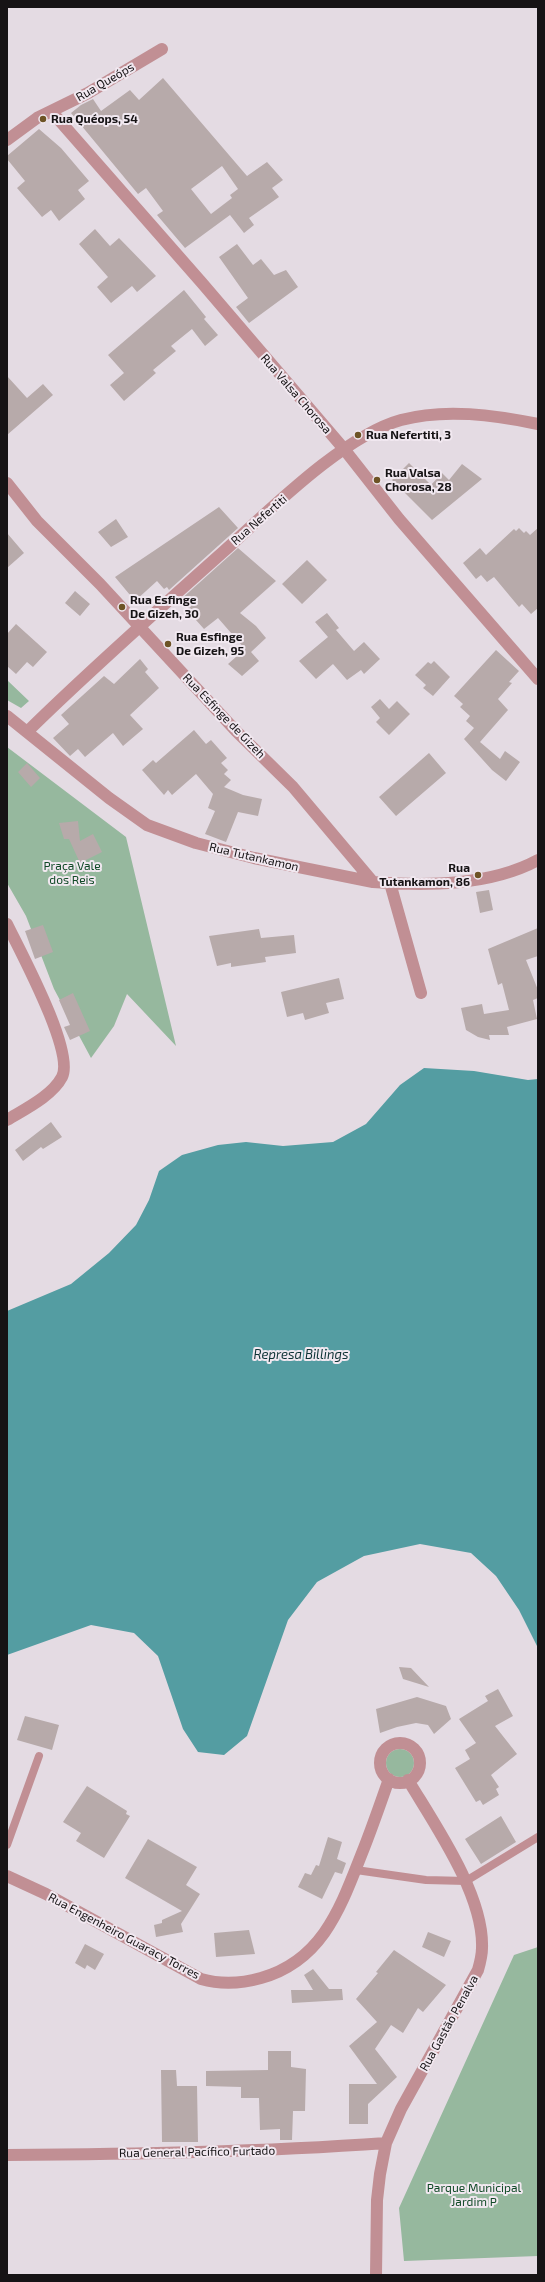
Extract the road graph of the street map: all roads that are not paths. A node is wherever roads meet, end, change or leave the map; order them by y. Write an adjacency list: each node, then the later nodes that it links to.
1 (162, 49): 2 (street, Rua Queóps)
2 (52, 112): 3 (street, Rua Queóps); 5 (street, Rua Valsa Chorosa)
3 (7, 140)
4 (538, 424): 5 (street, Rua Nefertiti)
5 (344, 449): 7 (street, Rua Nefertiti); 8 (street, Rua Valsa Chorosa)
6 (7, 483): 7 (street, Rua Esfinge de Gizeh)
7 (140, 627): 10 (street, Rua Nefertiti); 12 (street, Rua Esfinge de Gizeh)
8 (538, 679)
9 (7, 716): 10 (street, Rua Tutankamon)
10 (28, 731): 12 (street, Rua Tutankamon)
11 (538, 860): 13 (street, Rua Tutankamon)
12 (373, 882): 13 (street, Rua Tutankamon)
13 (390, 883): 15 (street)
14 (7, 924): 16 (street)
15 (421, 993)
16 (7, 1120)
17 (39, 1756): 21 (lane)
18 (389, 1779): 19 (street); 19 (street); 22 (street, Rua Engenheiro Guaracy Torres)
19 (408, 1780): 24 (street, Rua Gastão Penalva)
20 (538, 1837): 24 (lane)
21 (7, 1845)
22 (356, 1870): 23 (street, Rua Engenheiro Guaracy Torres); 24 (lane)
23 (7, 1876)
24 (466, 1881): 25 (street, Rua Gastão Penalva)
25 (386, 2143): 26 (street, Rua General Pacífico Furtado); 27 (street, Rua Gastão Penalva)
26 (7, 2155)
27 (376, 2275)

